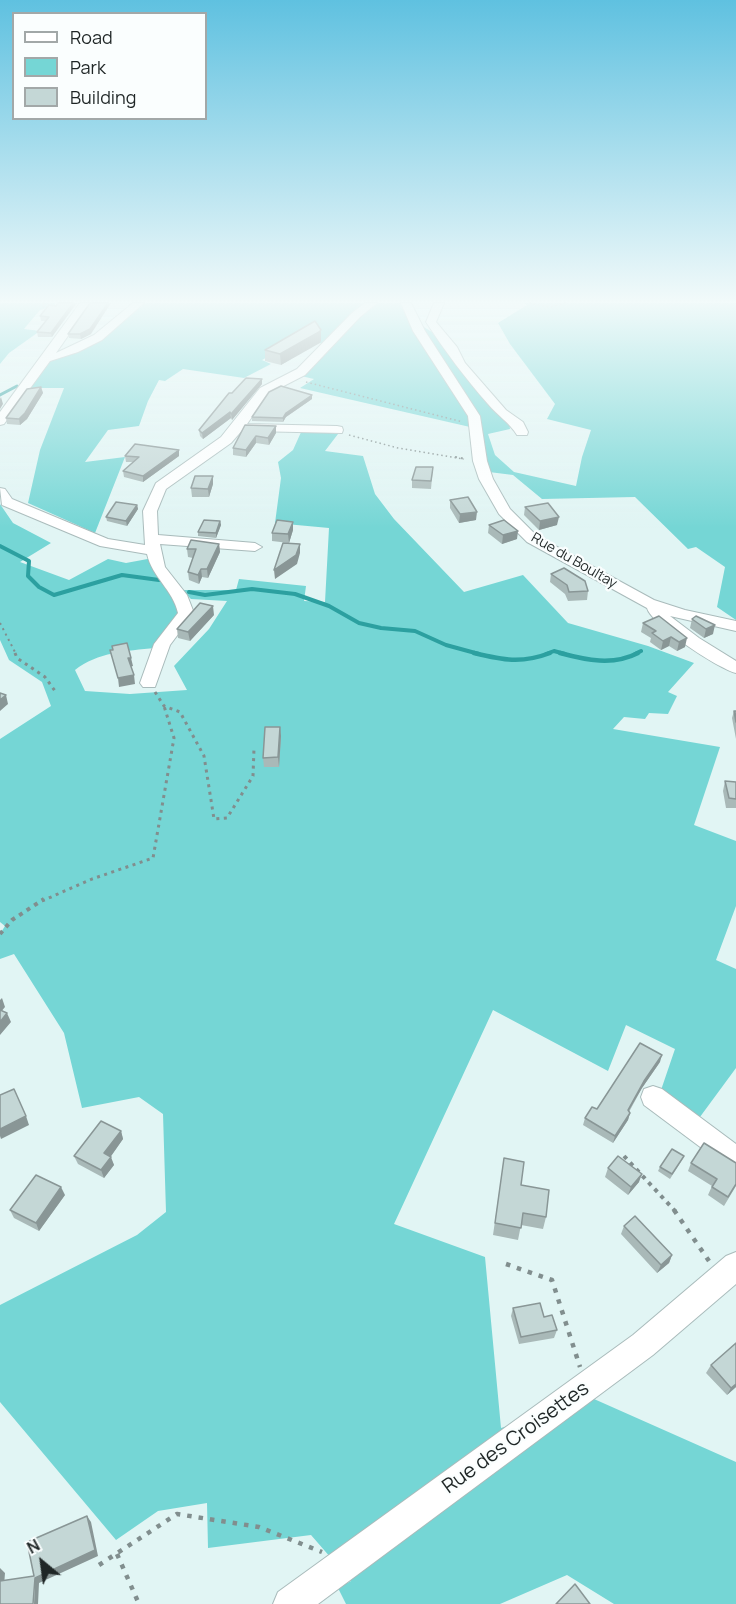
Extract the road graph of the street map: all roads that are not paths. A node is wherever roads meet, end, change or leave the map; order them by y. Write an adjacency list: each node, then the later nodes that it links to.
1 (33, 378): 5 (street)
2 (290, 378): 6 (street)
3 (450, 378): 12 (street, Rue du Boultay)
4 (472, 378): 8 (street)
5 (0, 421)
6 (239, 426): 7 (street); 10 (street)
7 (337, 430)
8 (522, 432)
9 (0, 492): 10 (street)
10 (154, 545): 11 (street); 15 (street)
11 (255, 547)
12 (648, 603): 13 (street, Rue du Boultay); 14 (street)
13 (736, 626)
14 (736, 668)
15 (149, 683)
16 (653, 1097): 17 (street)
17 (736, 1159)
18 (728, 1272): 19 (street, Rue des Croisettes)
19 (290, 1604)

